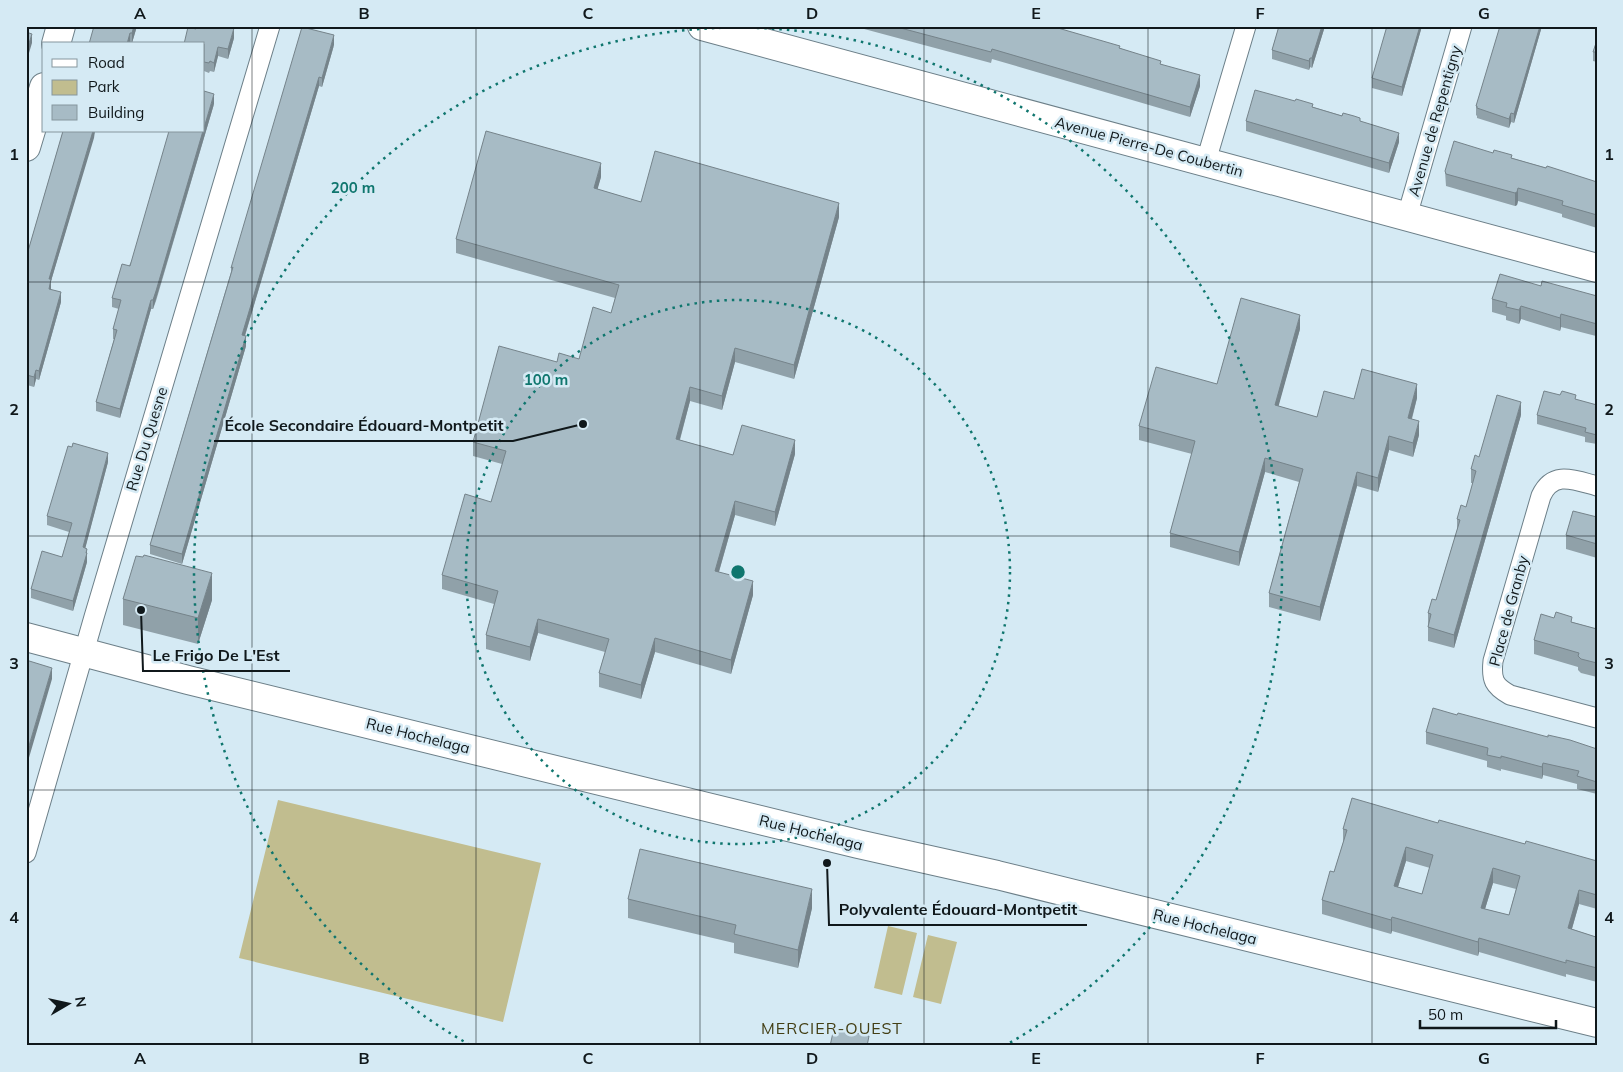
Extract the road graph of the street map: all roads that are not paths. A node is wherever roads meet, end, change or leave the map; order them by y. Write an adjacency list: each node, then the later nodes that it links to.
1 (61, 26): 6 (main road)
2 (270, 26): 14 (street, Rue Du Quesne)
3 (702, 26): 9 (main road, Avenue Pierre-De Coubertin)
4 (1246, 26): 9 (street)
5 (1462, 26): 10 (street, Avenue de Repentigny)
6 (57, 42)
7 (42, 94): 8 (main road)
8 (26, 146)
9 (1206, 161): 10 (main road, Avenue Pierre-De Coubertin)
10 (1407, 216): 11 (main road, Avenue Pierre-De Coubertin)
11 (1597, 268)
12 (1597, 486): 15 (street, Place de Granby)
13 (26, 637): 14 (main road, Rue Hochelaga)
14 (84, 654): 16 (street, Rue Du Quesne); 17 (main road, Rue Hochelaga)
15 (1597, 718)
16 (26, 853)
17 (1597, 1023)

